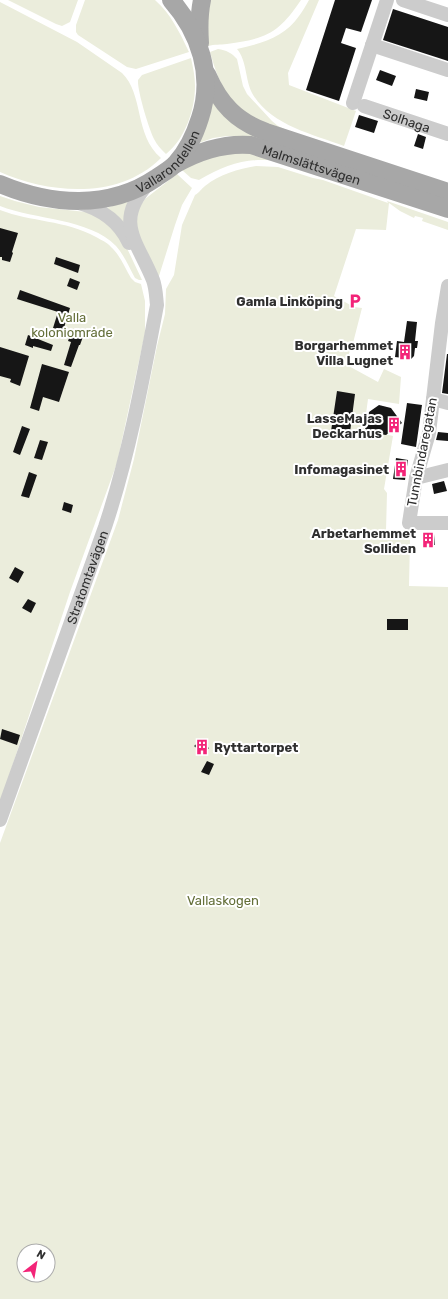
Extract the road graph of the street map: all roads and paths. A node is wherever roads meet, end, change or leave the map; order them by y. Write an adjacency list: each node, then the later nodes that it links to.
1 (171, 0): 7 (main road, Vallarondellen)
2 (202, 0): 7 (main road)
3 (387, 0): 6 (street)
4 (403, 0): 5 (street)
5 (448, 15)
6 (372, 45): 8 (street); 9 (street, Solhaga)
7 (203, 62): 10 (main road, Vallarondellen); 13 (main road, Malmslättsvägen)
8 (448, 70)
9 (448, 134)
10 (175, 164): 11 (main road, Vallarondellen); 15 (main road, Malmslättsvägen)
11 (148, 183): 14 (main road, Vallarondellen); 17 (street, Stratomtavägen)
12 (0, 184): 14 (main road, Vallarondellen)
13 (448, 192)
14 (73, 201): 17 (street, Stratomtavägen)
15 (448, 209)
16 (448, 286): 18 (street, Tunnbindaregatan)
17 (153, 328): 23 (street, Stratomtavägen)
18 (433, 399): 19 (street); 21 (street, Tunnbindaregatan)
19 (448, 403)
20 (448, 470): 21 (street)
21 (416, 478): 22 (street, Tunnbindaregatan)
22 (448, 523)
23 (0, 820)

